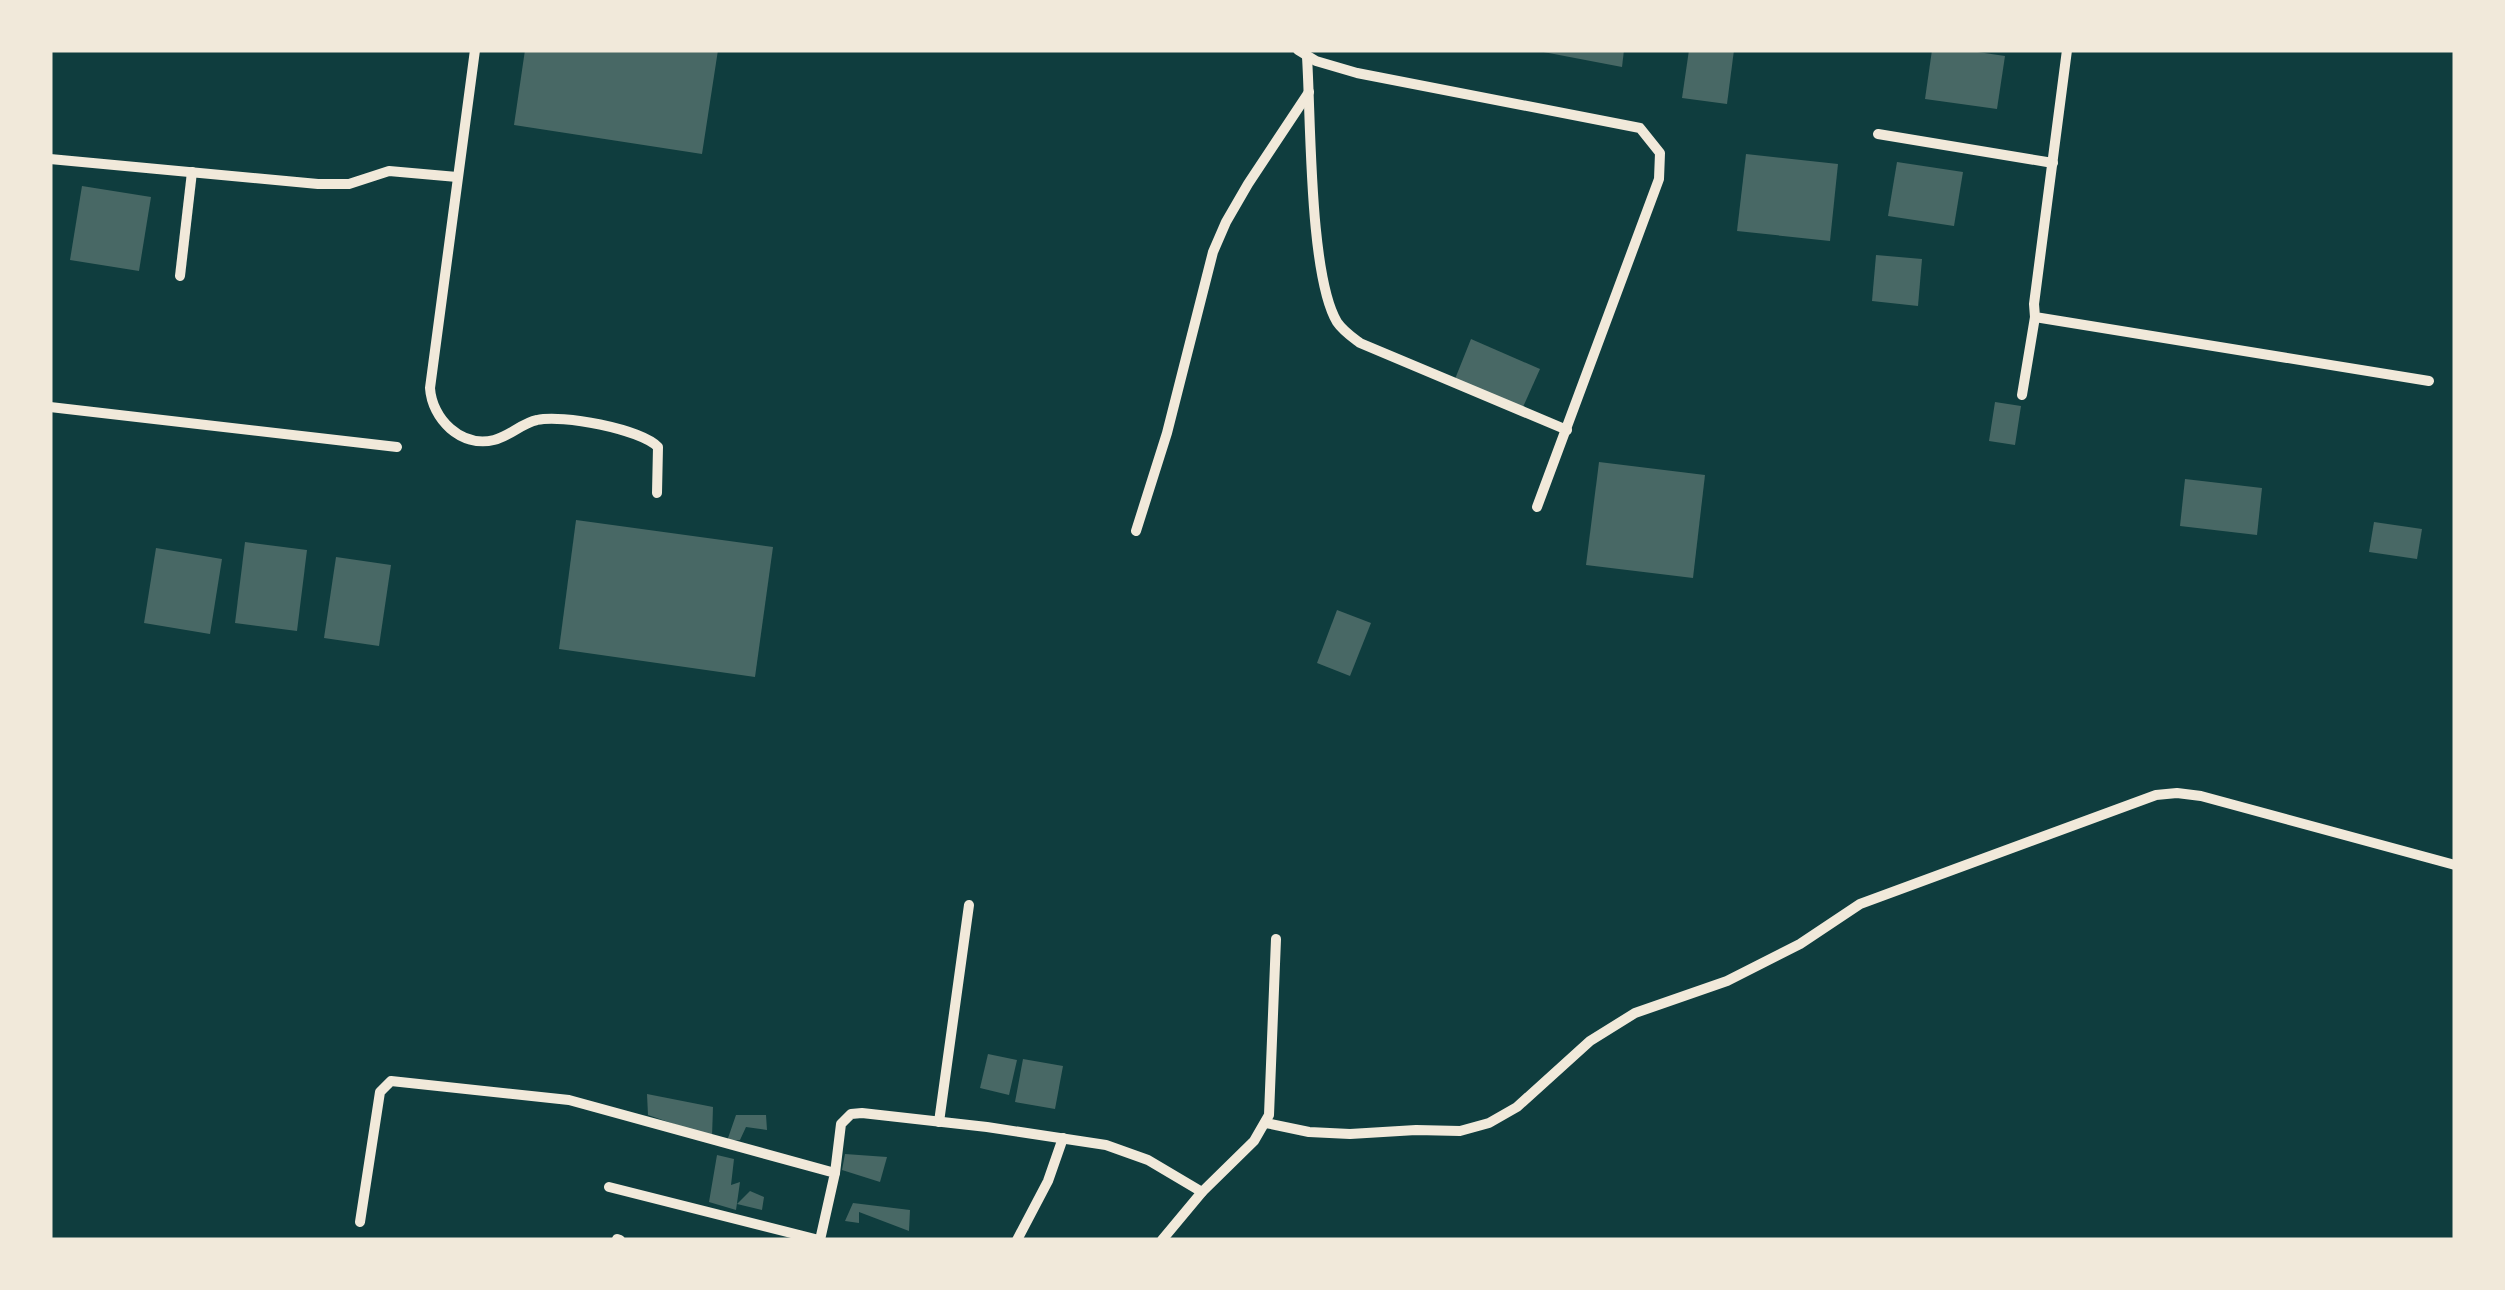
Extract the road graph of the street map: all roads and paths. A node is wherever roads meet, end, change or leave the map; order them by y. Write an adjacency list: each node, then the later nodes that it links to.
1 (475, 50): 9 (street)
2 (2068, 50): 7 (street)
3 (1303, 53): 4 (street); 15 (street)
4 (1309, 92): 15 (street); 19 (street)
5 (1878, 134): 7 (street)
6 (50, 159): 8 (street)
7 (2052, 163): 11 (street)
8 (192, 172): 9 (street); 10 (street)
9 (457, 177): 17 (street)
10 (180, 276)
11 (2036, 317): 12 (street); 13 (street)
12 (2428, 381)
13 (2022, 395)
14 (50, 408): 16 (street)
15 (1567, 430): 18 (street)
16 (397, 447)
17 (657, 493)
18 (1536, 508)
19 (1136, 531)
20 (2455, 865): 24 (street)
21 (969, 904): 23 (street)
22 (1276, 939): 24 (street)
23 (939, 1122): 25 (street); 26 (street)
24 (1266, 1123): 28 (street)
25 (1062, 1138): 28 (street); 31 (street)
26 (835, 1174): 29 (street); 30 (street)
27 (608, 1187): 30 (street)
28 (1202, 1192): 32 (street)
29 (360, 1222)
30 (819, 1240)
31 (1018, 1240)
32 (1162, 1240)

